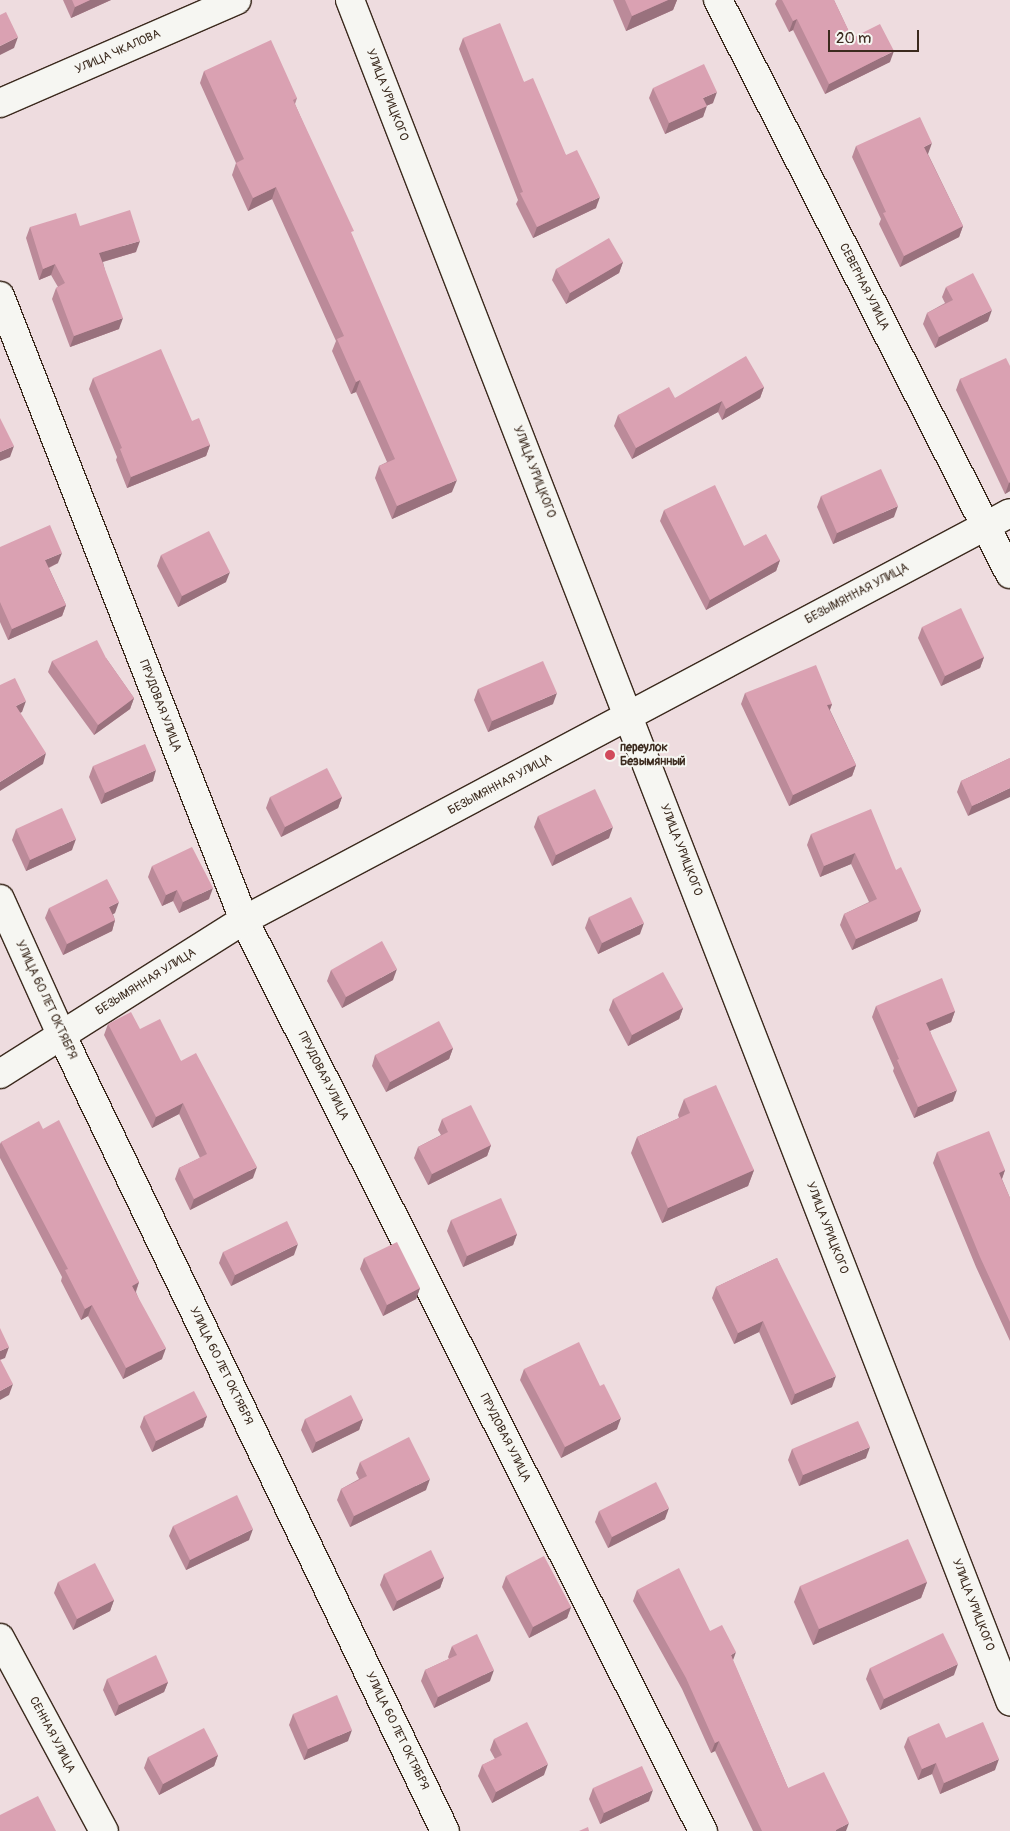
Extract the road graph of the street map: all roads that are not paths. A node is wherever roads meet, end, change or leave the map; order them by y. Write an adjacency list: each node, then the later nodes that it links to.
1 (237, 0): 4 (street, УЛИЦА ЧКАЛОВА)
2 (350, 0): 8 (street, УЛИЦА УРИЦКОГО)
3 (718, 0): 6 (street, СЕВЕРНАЯ УЛИЦА)
4 (0, 103)
5 (0, 296): 10 (street, ПРУДОВАЯ УЛИЦА)
6 (998, 519): 7 (street, СЕВЕРНАЯ УЛИЦА); 8 (street, БЕЗЫМЯННАЯ УЛИЦА)
7 (1010, 574)
8 (629, 716): 10 (street, БЕЗЫМЯННАЯ УЛИЦА); 14 (street, УЛИЦА УРИЦКОГО)
9 (0, 899): 11 (street, УЛИЦА 60 ЛЕТ ОКТЯБРЯ)
10 (244, 920): 11 (street, БЕЗЫМЯННАЯ УЛИЦА); 17 (street, ПРУДОВАЯ УЛИЦА)
11 (62, 1036): 12 (street, БЕЗЫМЯННАЯ УЛИЦА); 16 (street, УЛИЦА 60 ЛЕТ ОКТЯБРЯ)
12 (0, 1074)
13 (0, 1638): 15 (street, СЕННАЯ УЛИЦА)
14 (1010, 1701)
15 (104, 1831)
16 (445, 1831)
17 (704, 1831)

